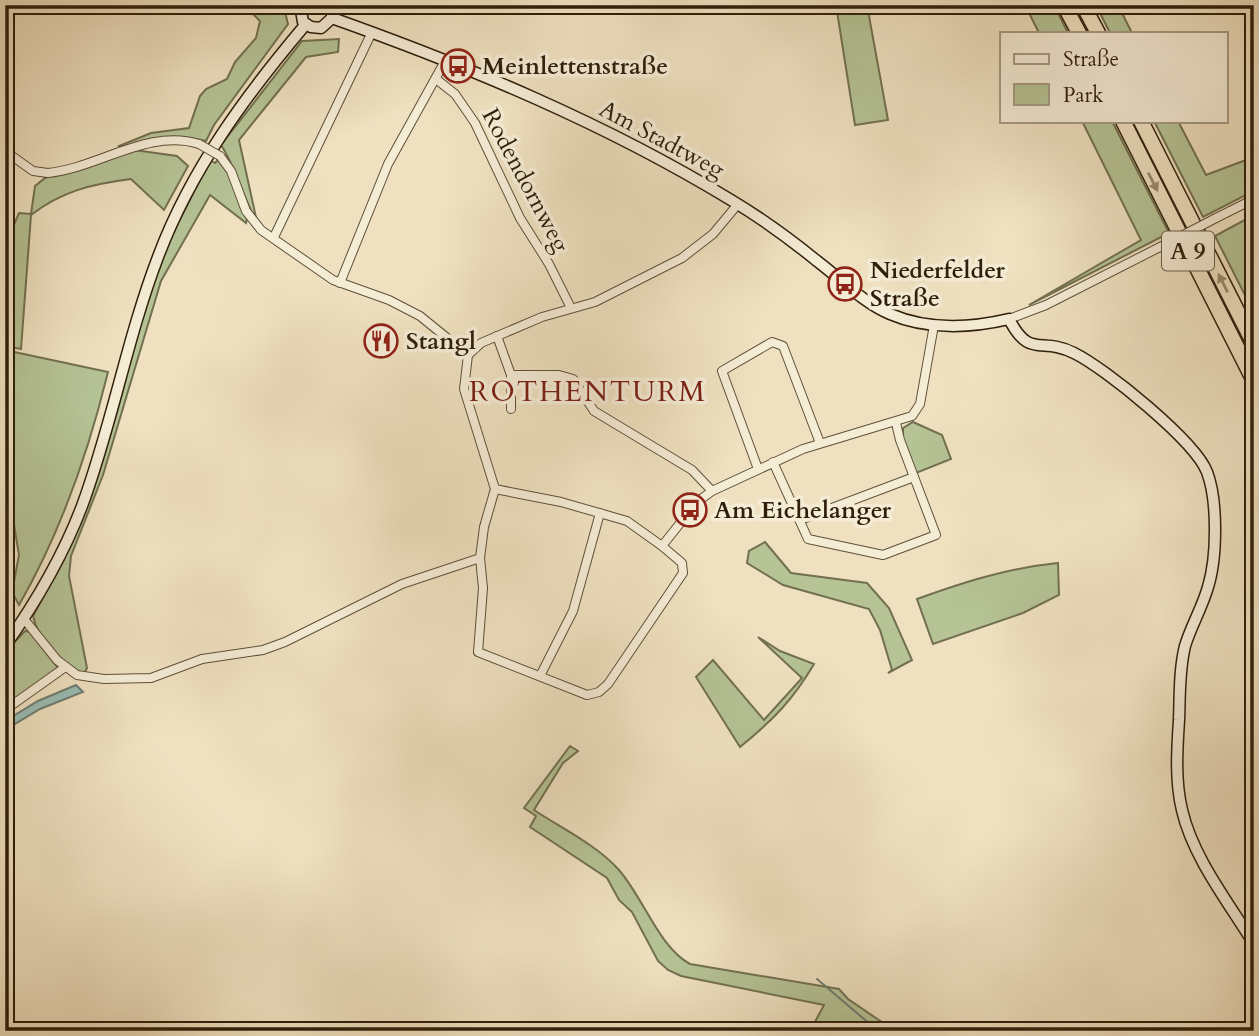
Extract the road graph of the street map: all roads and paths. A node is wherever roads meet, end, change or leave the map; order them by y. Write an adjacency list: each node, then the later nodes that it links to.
1 (300, 5): 6 (street)
2 (332, 5): 5 (street)
3 (1065, 5): 8 (highway)
4 (1083, 5): 9 (highway)
5 (332, 18): 6 (street); 7 (street, Am Stadtweg)
6 (306, 24): 39 (street)
7 (372, 32): 10 (street, Am Stadtweg); 17 (street)
8 (1078, 32)
9 (1097, 32)
10 (445, 61): 11 (street); 16 (street, Am Stadtweg)
11 (436, 79): 18 (street); 19 (street, Rodendornweg)
12 (1124, 122): 26 (highway, A 9, one-way to 26)
13 (1143, 122): 23 (highway, A 9, one-way to 13)
14 (5, 151): 17 (street, bridge)
15 (1254, 199): 20 (street, bridge)
16 (738, 204): 19 (street); 21 (street)
17 (274, 237): 18 (street)
18 (340, 283): 24 (street)
19 (571, 308): 22 (street)
20 (1009, 318): 21 (street); 44 (street)
21 (934, 325): 28 (street)
22 (497, 336): 24 (street); 25 (street)
23 (1254, 344)
24 (468, 355): 33 (street)
25 (510, 375): 27 (street); 34 (street)
26 (1254, 382)
27 (511, 409)
28 (896, 423): 29 (street); 32 (street)
29 (820, 443): 30 (street); 31 (street)
30 (773, 462): 31 (street); 36 (street)
31 (758, 468): 34 (street)
32 (914, 477): 36 (street); 36 (street)
33 (495, 489): 35 (street); 38 (street)
34 (712, 491): 37 (street)
35 (600, 513): 37 (street); 42 (street)
36 (800, 520)
37 (662, 546): 42 (street)
38 (480, 558): 41 (street); 42 (street)
39 (24, 619): 40 (street); 41 (street)
40 (5, 646)
41 (64, 668): 43 (street)
42 (540, 676)
43 (5, 710)
44 (1254, 944)

